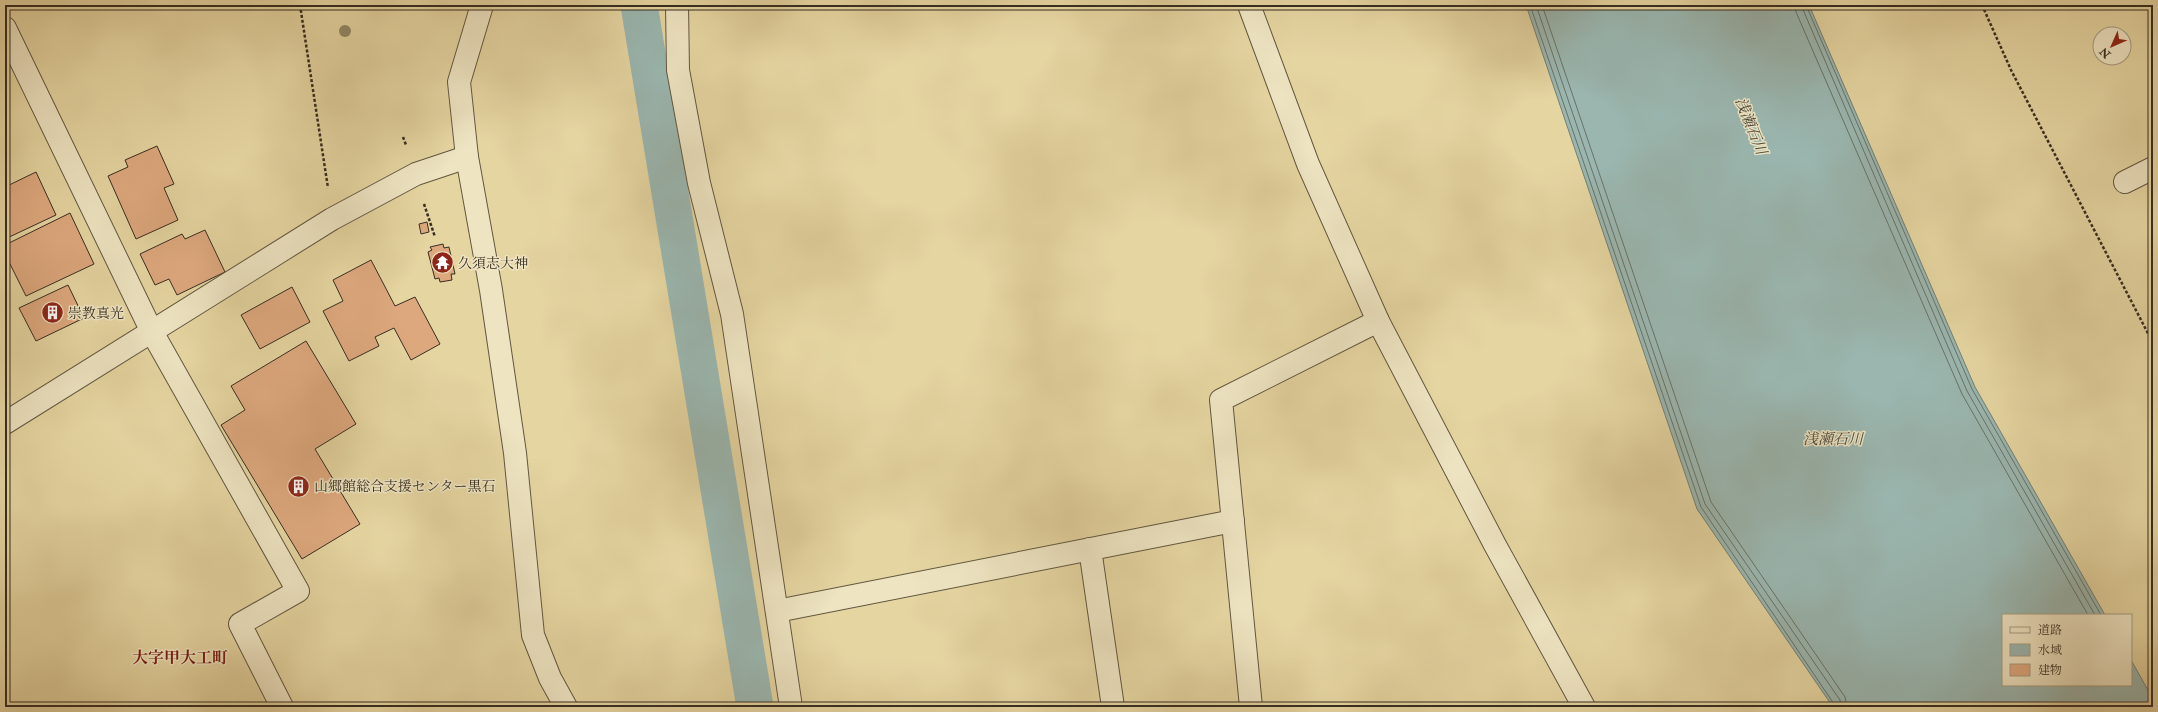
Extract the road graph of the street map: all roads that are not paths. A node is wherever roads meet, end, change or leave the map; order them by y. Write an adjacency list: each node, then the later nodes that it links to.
1 (482, 5): 5 (street)
2 (678, 5): 13 (street)
3 (1249, 5): 8 (street)
4 (5, 28): 9 (street)
5 (467, 156): 9 (street); 15 (street)
6 (2153, 168): 7 (street)
7 (2125, 182)
8 (1378, 321): 11 (street); 19 (street)
9 (152, 332): 10 (street); 14 (street)
10 (5, 423)
11 (1233, 521): 12 (street); 18 (street)
12 (1090, 549): 13 (street); 17 (street)
13 (777, 611): 16 (street)
14 (282, 707)
15 (566, 707)
16 (791, 707)
17 (1113, 707)
18 (1251, 707)
19 (1584, 707)

